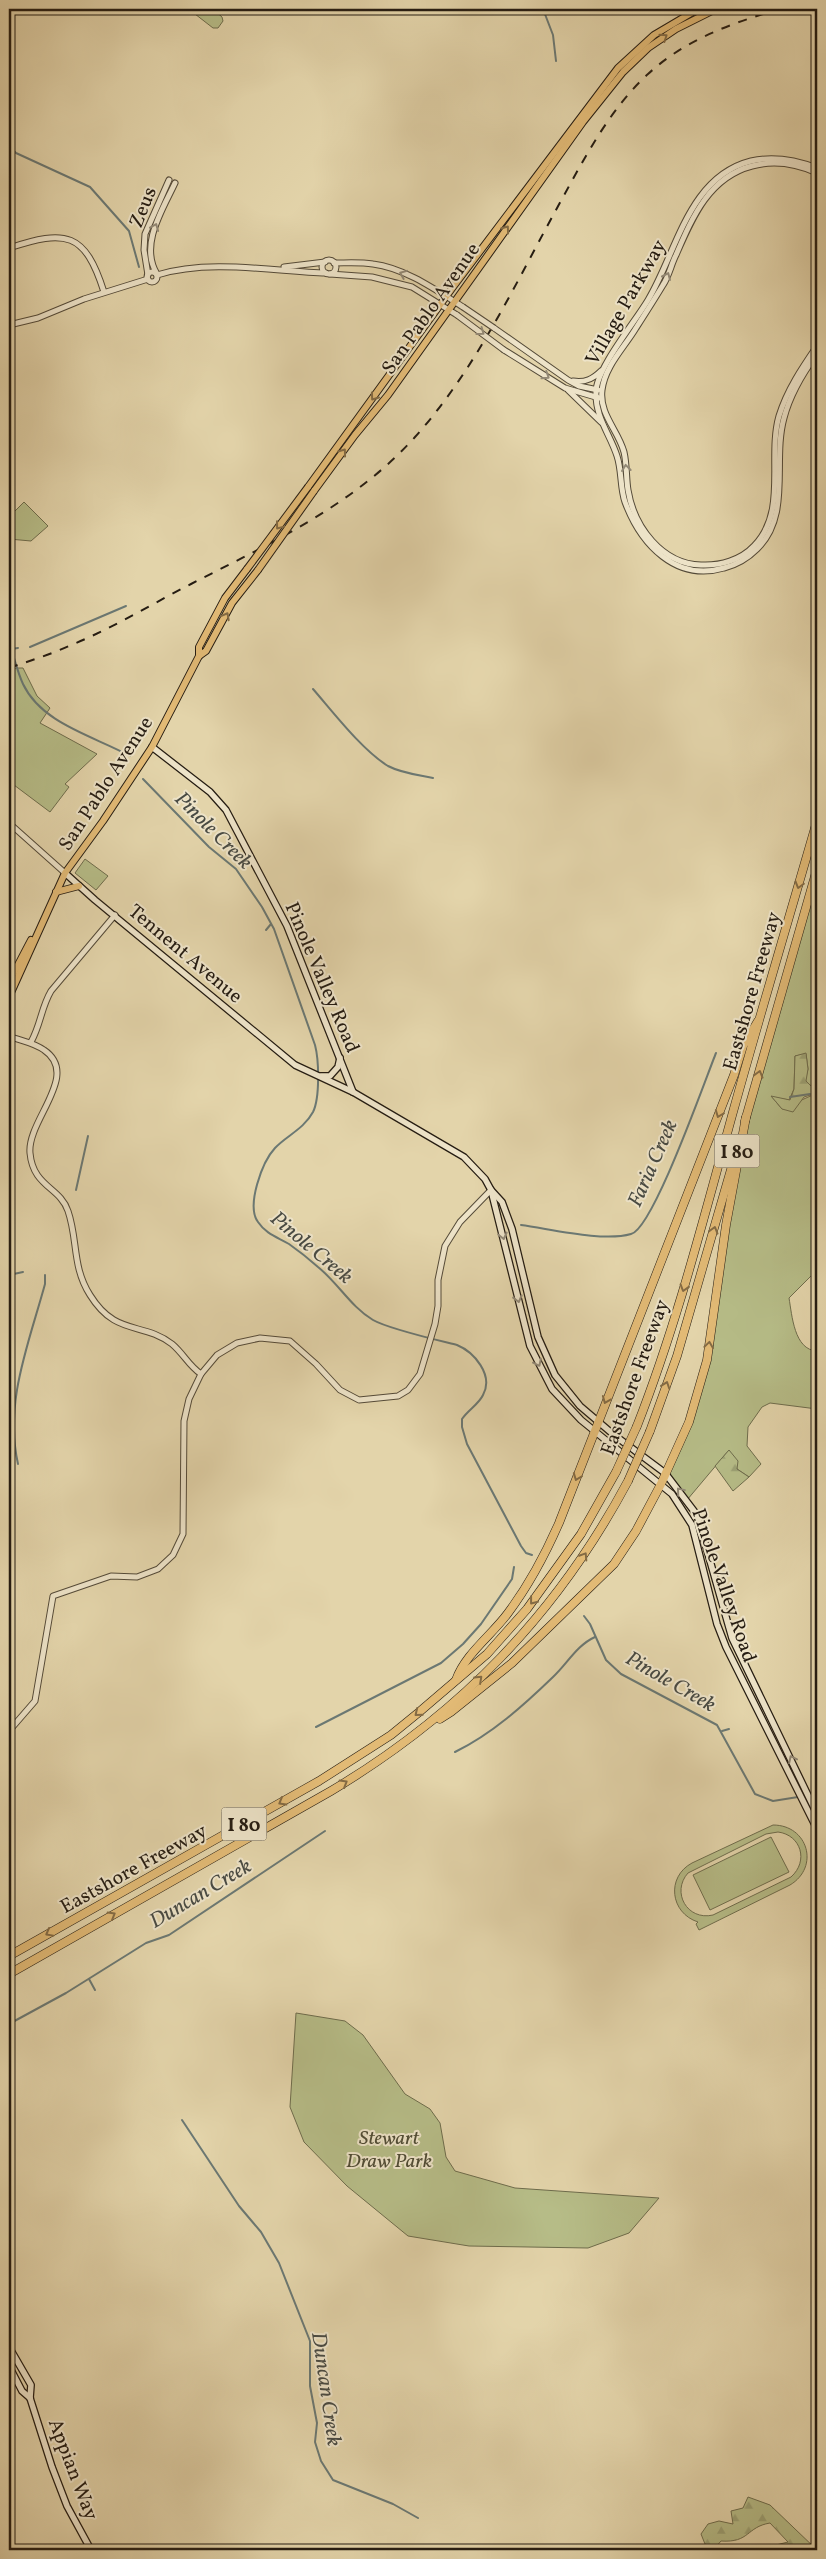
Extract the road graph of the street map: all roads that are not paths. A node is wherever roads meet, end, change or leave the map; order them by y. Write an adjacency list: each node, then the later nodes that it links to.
1 (697, 9): 15 (main road, San Pablo Avenue)
2 (716, 9): 16 (main road, San Pablo Avenue, one-way to 2)
3 (817, 168): 22 (street, Village Parkway)
4 (817, 174): 25 (street, Village Parkway, one-way to 4)
5 (169, 180): 13 (street, Zeus)
6 (176, 183): 12 (street, Zeus, one-way to 6)
7 (9, 248): 14 (street)
8 (324, 262): 9 (street); 10 (street); 11 (street)
9 (334, 262): 11 (street); 15 (street, one-way to 9)
10 (278, 268): 11 (street); 12 (street)
11 (328, 273): 17 (street)
12 (157, 274): 13 (street)
13 (148, 277): 14 (street)
14 (104, 292): 19 (street)
15 (446, 296): 16 (street); 17 (main road, San Pablo Avenue)
16 (454, 302): 18 (main road, San Pablo Avenue); 23 (street, bridge)
17 (441, 305): 18 (street); 28 (main road, San Pablo Avenue, one-way to 28)
18 (449, 310): 24 (street, one-way to 24, bridge); 28 (main road, San Pablo Avenue, one-way to 18)
19 (9, 325)
20 (817, 346): 26 (street, Village Parkway, one-way to 26)
21 (817, 354): 27 (street, Village Parkway)
22 (601, 370): 23 (street); 25 (street, Village Parkway)
23 (568, 380): 25 (street)
24 (568, 389): 26 (street); 27 (street)
25 (599, 391): 26 (street, Village Parkway)
26 (599, 398): 27 (street, Village Parkway)
27 (602, 423)
28 (311, 489): 29 (main road, San Pablo Avenue, one-way to 28, bridge); 29 (main road, San Pablo Avenue, one-way to 29, bridge)
29 (199, 656): 30 (main road, San Pablo Avenue)
30 (152, 747): 34 (main road, San Pablo Avenue); 44 (main road, Pinole Valley Road)
31 (817, 821): 41 (highway, Eastshore Freeway / I 80, one-way to 41)
32 (9, 823): 34 (street, Tennent Avenue)
33 (817, 869): 47 (highway, Eastshore Freeway / I 80, one-way to 33)
34 (65, 873): 35 (main road, Tennent Avenue); 36 (main road, San Pablo Avenue)
35 (79, 886): 36 (main road); 37 (main road, Tennent Avenue)
36 (56, 892): 38 (main road, San Pablo Avenue)
37 (115, 915): 43 (street); 45 (main road, Tennent Avenue)
38 (39, 928): 39 (main road, San Pablo Avenue); 40 (main road, San Pablo Avenue)
39 (9, 982)
40 (9, 997)
41 (758, 1022): 50 (highway, one-way to 50); 54 (highway, Eastshore Freeway / I 80, one-way to 54, bridge)
42 (9, 1036): 43 (street)
43 (30, 1042): 49 (street)
44 (340, 1058): 45 (main road); 46 (main road, Pinole Valley Road)
45 (321, 1076): 46 (main road, Tennent Avenue)
46 (353, 1092): 48 (main road, Pinole Valley Road)
47 (746, 1117): 52 (highway, one-way to 47); 55 (highway, Eastshore Freeway / I 80, one-way to 47, bridge)
48 (491, 1190): 49 (street); 50 (main road, Pinole Valley Road); 51 (main road, Pinole Valley Road, one-way to 51)
49 (201, 1374): 56 (street)
50 (598, 1420): 51 (highway); 52 (main road, Pinole Valley Road)
51 (594, 1431): 53 (main road, Pinole Valley Road); 54 (highway, one-way to 54)
52 (665, 1473): 53 (highway); 57 (main road, Pinole Valley Road, one-way to 52)
53 (661, 1484): 55 (highway); 58 (main road, Pinole Valley Road)
54 (455, 1682): 59 (highway, Eastshore Freeway / I 80, one-way to 59)
55 (429, 1723): 62 (highway, Eastshore Freeway / I 80, one-way to 55)
56 (9, 1731)
57 (817, 1814)
58 (817, 1829)
59 (21, 1949): 60 (highway); 61 (highway, Eastshore Freeway / I 80)
60 (9, 1952)
61 (9, 1956)
62 (9, 1974)
63 (9, 2347): 65 (main road, Appian Way)
64 (9, 2366): 65 (main road, Appian Way)
65 (30, 2398): 66 (main road, Appian Way)
66 (90, 2550)

